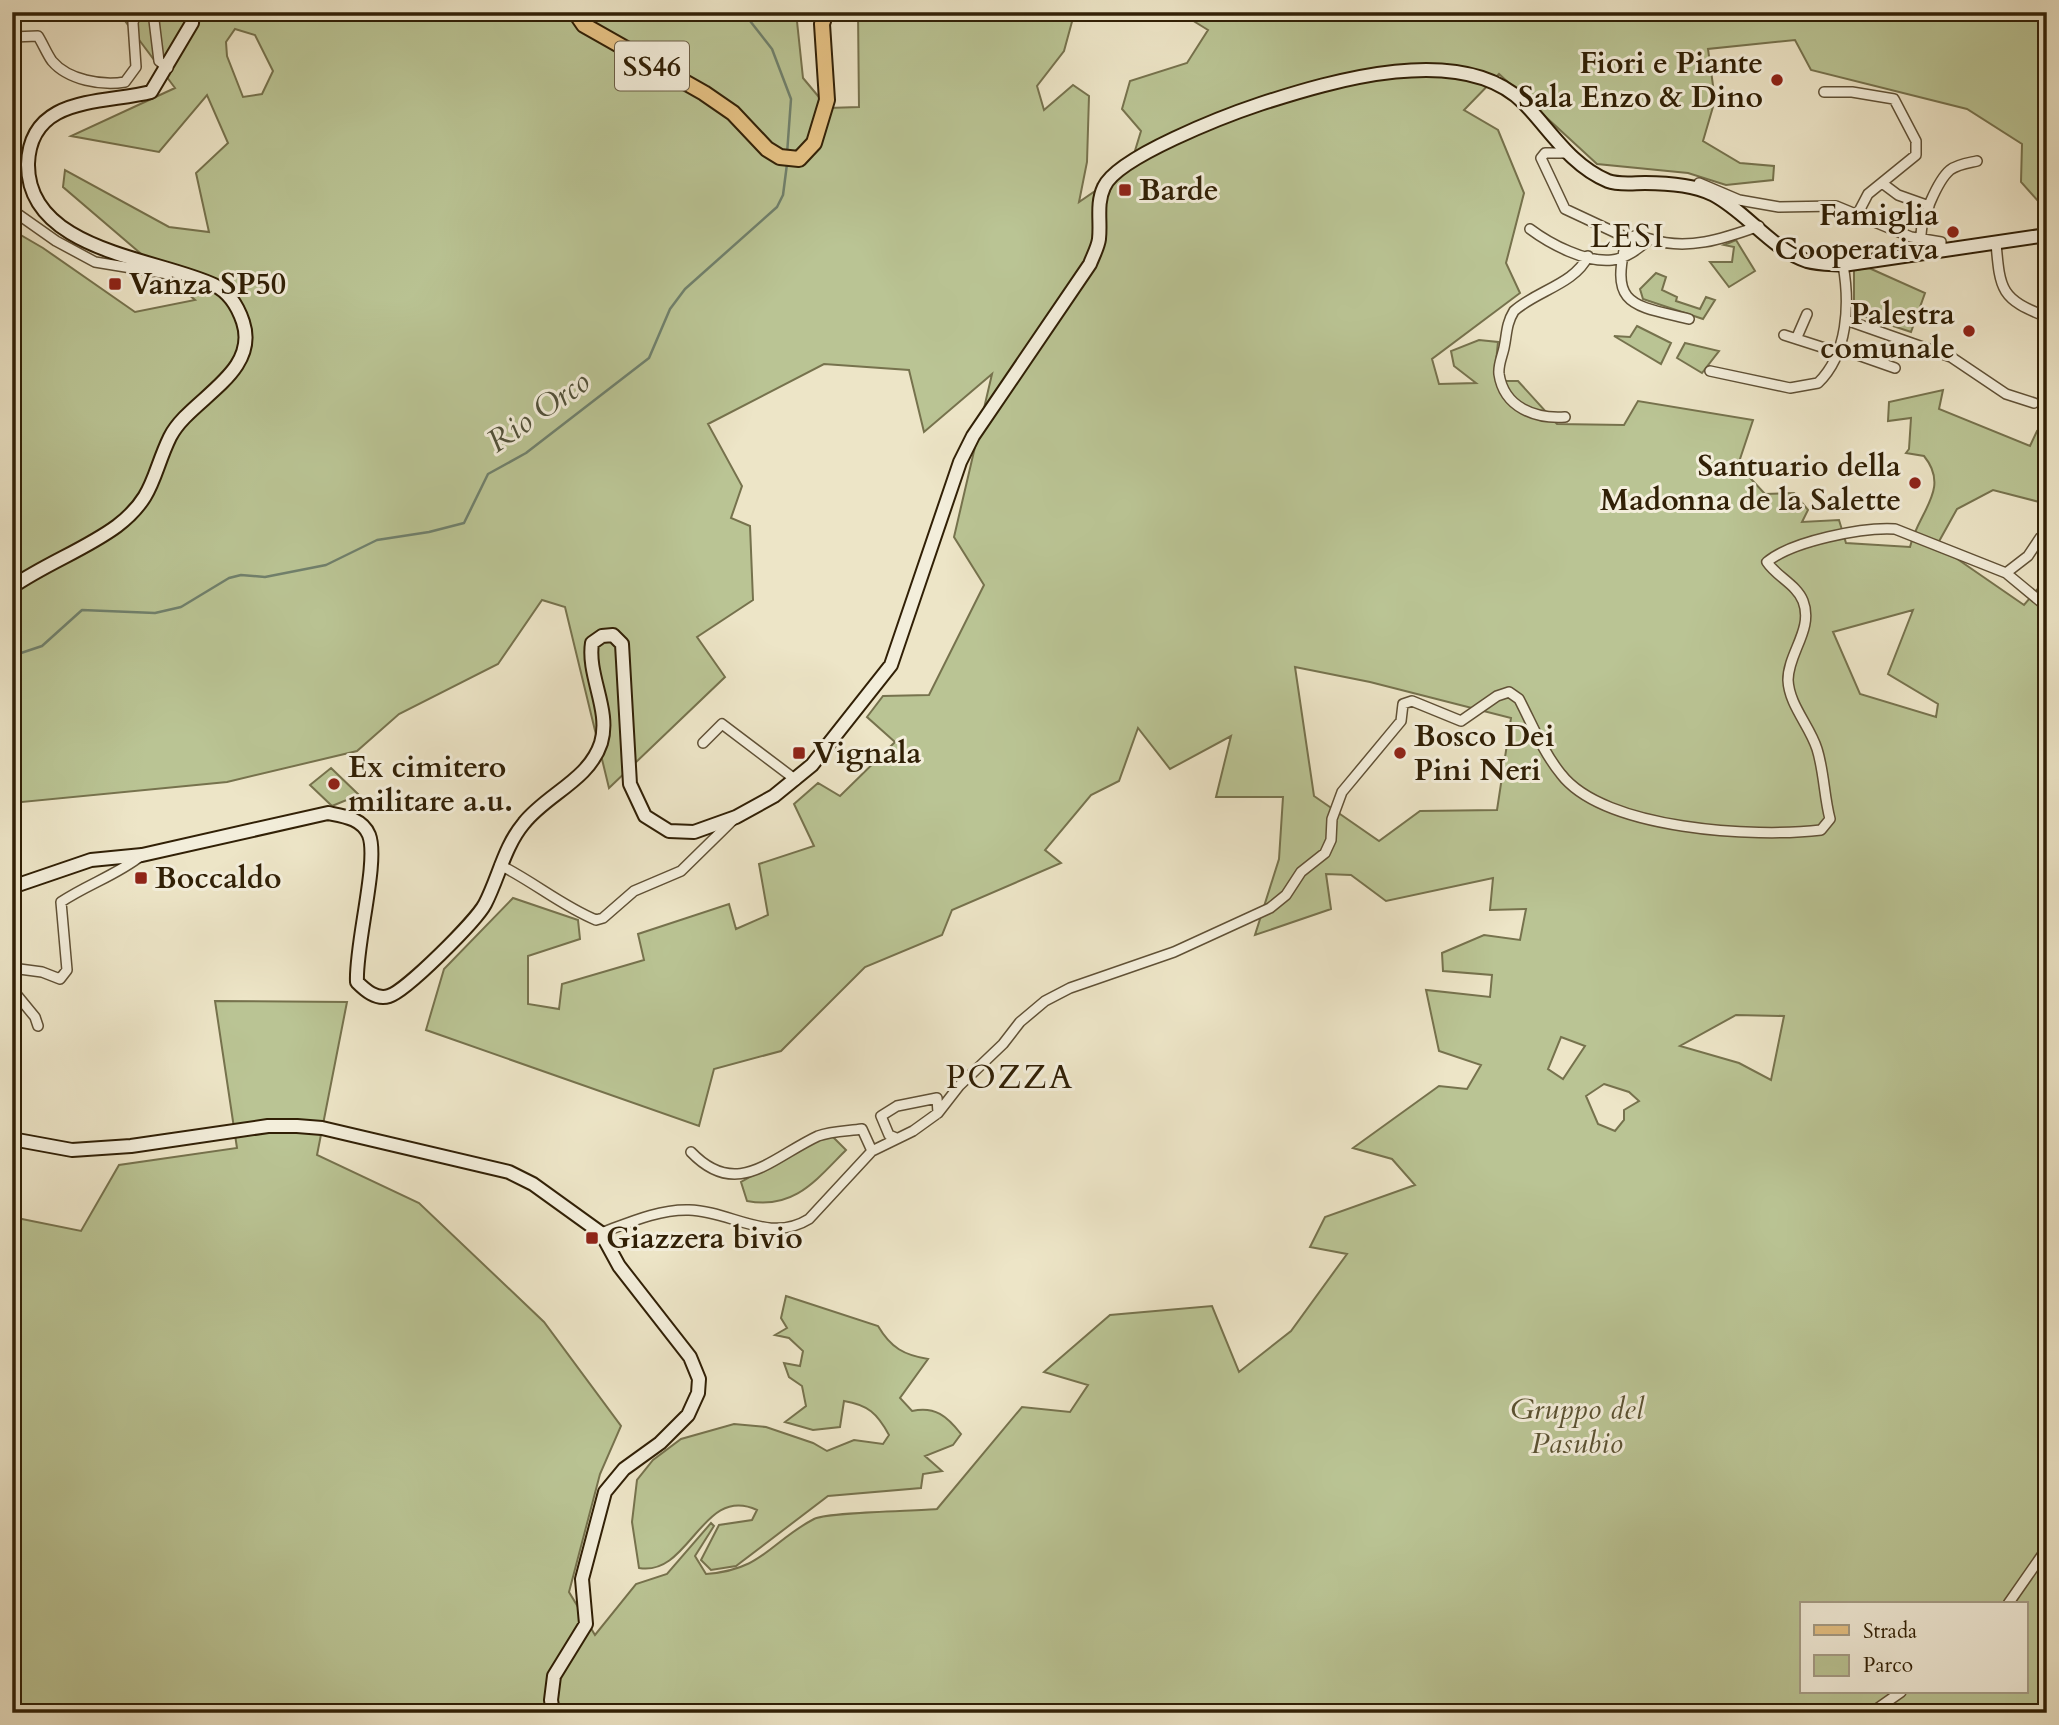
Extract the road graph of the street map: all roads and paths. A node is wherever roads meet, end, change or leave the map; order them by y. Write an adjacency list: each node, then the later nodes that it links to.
1 (136, 12): 6 (street)
2 (153, 12): 7 (street)
3 (192, 12): 7 (street)
4 (575, 12): 5 (main road, SS46)
5 (826, 12)
6 (12, 37)
7 (167, 68): 27 (street)
8 (1824, 92): 11 (street)
9 (1567, 153): 12 (street); 20 (street); 44 (street)
10 (1977, 161): 13 (street)
11 (1882, 183): 13 (street); 15 (street)
12 (1672, 184): 15 (street); 16 (street)
13 (1929, 206): 19 (street)
14 (12, 209): 27 (street)
15 (1857, 215): 19 (street)
16 (1759, 226): 21 (street); 26 (street)
17 (1530, 229): 24 (street)
18 (2047, 235): 22 (street)
19 (1921, 237): 23 (street)
20 (1627, 238): 21 (street); 25 (street)
21 (1650, 239): 25 (street)
22 (1996, 243): 23 (street); 29 (street)
23 (1941, 249): 26 (street)
24 (1588, 256): 25 (street); 38 (street)
25 (1622, 256): 30 (street)
26 (1843, 265): 31 (street)
27 (187, 277): 41 (street)
28 (1807, 314): 33 (street)
29 (2047, 317)
30 (1689, 319)
31 (1846, 320): 34 (street); 37 (street)
32 (1784, 335): 33 (street)
33 (1797, 337): 34 (street)
34 (1837, 350): 35 (street); 36 (street)
35 (1895, 368)
36 (1710, 371)
37 (2034, 403)
38 (1565, 417)
39 (2047, 534): 40 (street)
40 (2006, 573): 42 (street); 52 (street)
41 (12, 587)
42 (2047, 607)
43 (703, 743): 44 (street)
44 (796, 780): 45 (street)
45 (736, 817): 47 (street); 47 (street)
46 (142, 855): 47 (street); 48 (street); 49 (street)
47 (500, 865)
48 (16, 883)
49 (12, 968)
50 (12, 989): 51 (street)
51 (38, 1027)
52 (938, 1113): 53 (street); 53 (street)
53 (896, 1138): 55 (street)
54 (12, 1139): 57 (street)
55 (872, 1150): 56 (street); 57 (street)
56 (691, 1152)
57 (601, 1233): 61 (street)
58 (2047, 1548): 59 (street)
59 (2009, 1602)
60 (1898, 1694): 62 (street)
61 (553, 1713)
62 (1871, 1713)

